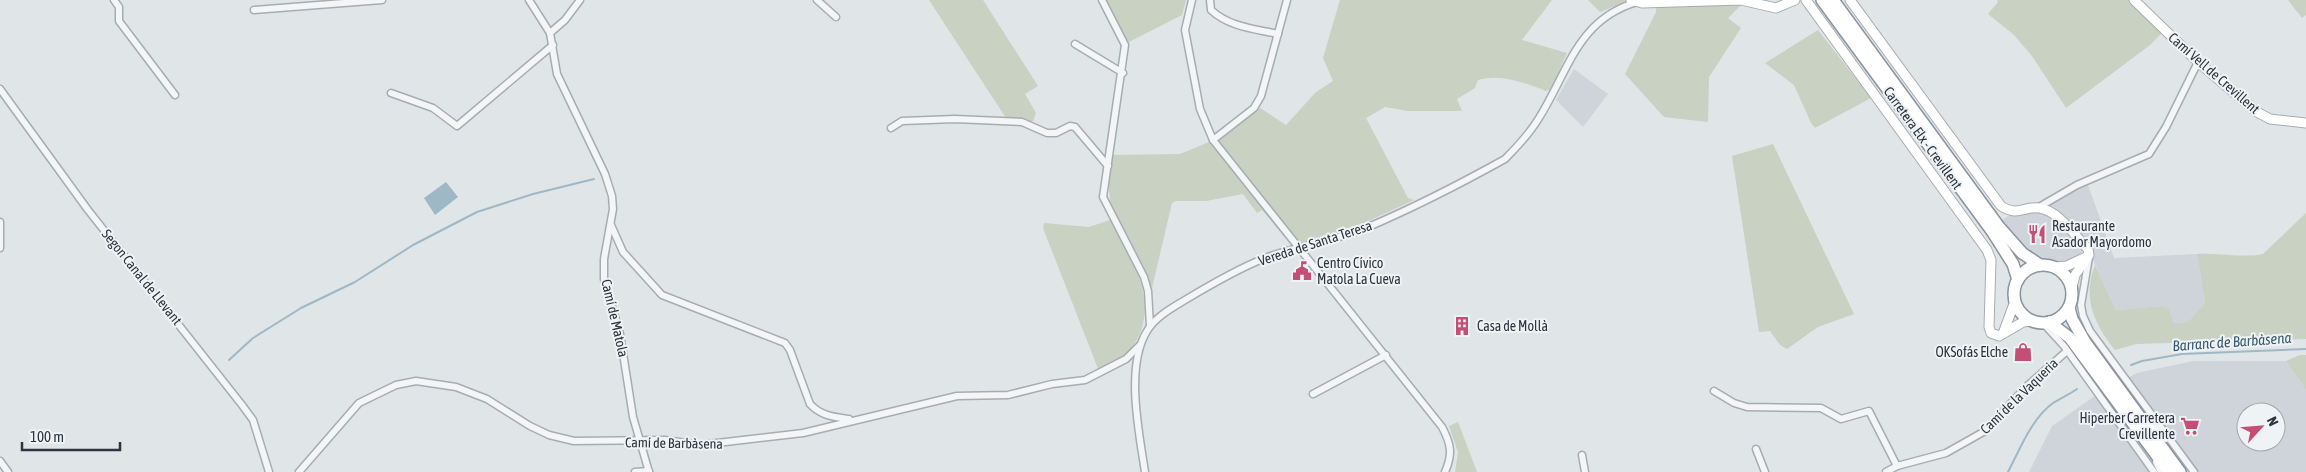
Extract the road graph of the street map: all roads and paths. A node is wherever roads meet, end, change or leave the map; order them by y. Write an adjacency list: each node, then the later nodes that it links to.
1 (114, 0): 29 (street)
2 (382, 0): 19 (street)
3 (528, 0): 21 (street, Camí de Matola)
4 (580, 0): 21 (street)
5 (818, 0): 20 (street)
6 (1102, 0): 26 (street)
7 (1192, 0): 32 (street)
8 (1210, 0): 22 (street)
9 (1287, 0): 22 (street)
10 (1753, 0): 11 (street)
11 (1790, 0)
12 (1795, 0): 18 (street)
13 (1806, 0): 48 (street)
14 (1822, 0): 42 (highway, Carretera Elx - Crevillent)
15 (1833, 0): 40 (highway, Carretera Elx - Crevillent)
16 (1850, 0): 34 (street)
17 (2134, 0): 25 (street, Camí Vell de Crevillent)
18 (1637, 1): 38 (street, Vereda de Santa Teresa)
19 (254, 10)
20 (836, 17)
21 (550, 33): 24 (street, Camí de Matola)
22 (1278, 34): 32 (street)
23 (1075, 44): 26 (street)
24 (553, 45): 28 (street); 36 (street, Camí de Matola)
25 (2198, 62): 30 (street, Camí Vell de Crevillent); 34 (street)
26 (1123, 73): 33 (street)
27 (0, 89): 65 (street, Segon Canal de Llevant)
28 (390, 93)
29 (175, 96)
30 (2306, 124)
31 (891, 128): 33 (street)
32 (1213, 140): 38 (street)
33 (1108, 166): 47 (street)
34 (2039, 208): 39 (street)
35 (0, 222): 37 (street)
36 (610, 222): 55 (street); 57 (street, Camí de Matola)
37 (0, 248)
38 (1300, 248): 47 (street, Vereda de Santa Teresa); 51 (street)
39 (2089, 255): 41 (street); 43 (street); 60 (street)
40 (2040, 265): 41 (highway); 42 (highway)
41 (2055, 267): 43 (highway)
42 (2018, 280): 44 (highway)
43 (2072, 288): 45 (highway)
44 (2015, 301): 46 (highway); 48 (street)
45 (2069, 308): 46 (highway); 54 (highway)
46 (2042, 322): 48 (street); 50 (street); 56 (highway)
47 (1150, 326): 49 (street, Vereda de Santa Teresa)
48 (2002, 334)
49 (1140, 345): 55 (street, Camí de Barbàsena); 68 (street, Vereda de Santa Teresa)
50 (2067, 351): 62 (street, Camí de la Vaqueria); 73 (street)
51 (1386, 355): 53 (street); 69 (street)
52 (1714, 391): 62 (street)
53 (1314, 394)
54 (2126, 399): 60 (street); 76 (highway)
55 (854, 420): 57 (street, Camí de Barbàsena)
56 (2141, 434): 74 (street); 75 (highway)
57 (639, 442): 63 (street, Camí de Matola); 66 (street, Camí de Barbàsena)
58 (1756, 449): 71 (street)
59 (1582, 455): 70 (street)
60 (2182, 456): 77 (street)
61 (0, 461): 64 (street)
62 (1897, 466): 72 (street, Camí de la Vaqueria)
63 (649, 471): 67 (street)
64 (8, 472)
65 (269, 472)
66 (299, 472)
67 (635, 472)
68 (1144, 472)
69 (1445, 472)
70 (1585, 472)
71 (1765, 472)
72 (1886, 472)
73 (2154, 472)
74 (2162, 472)
75 (2169, 472)
76 (2180, 472)
77 (2194, 472)

